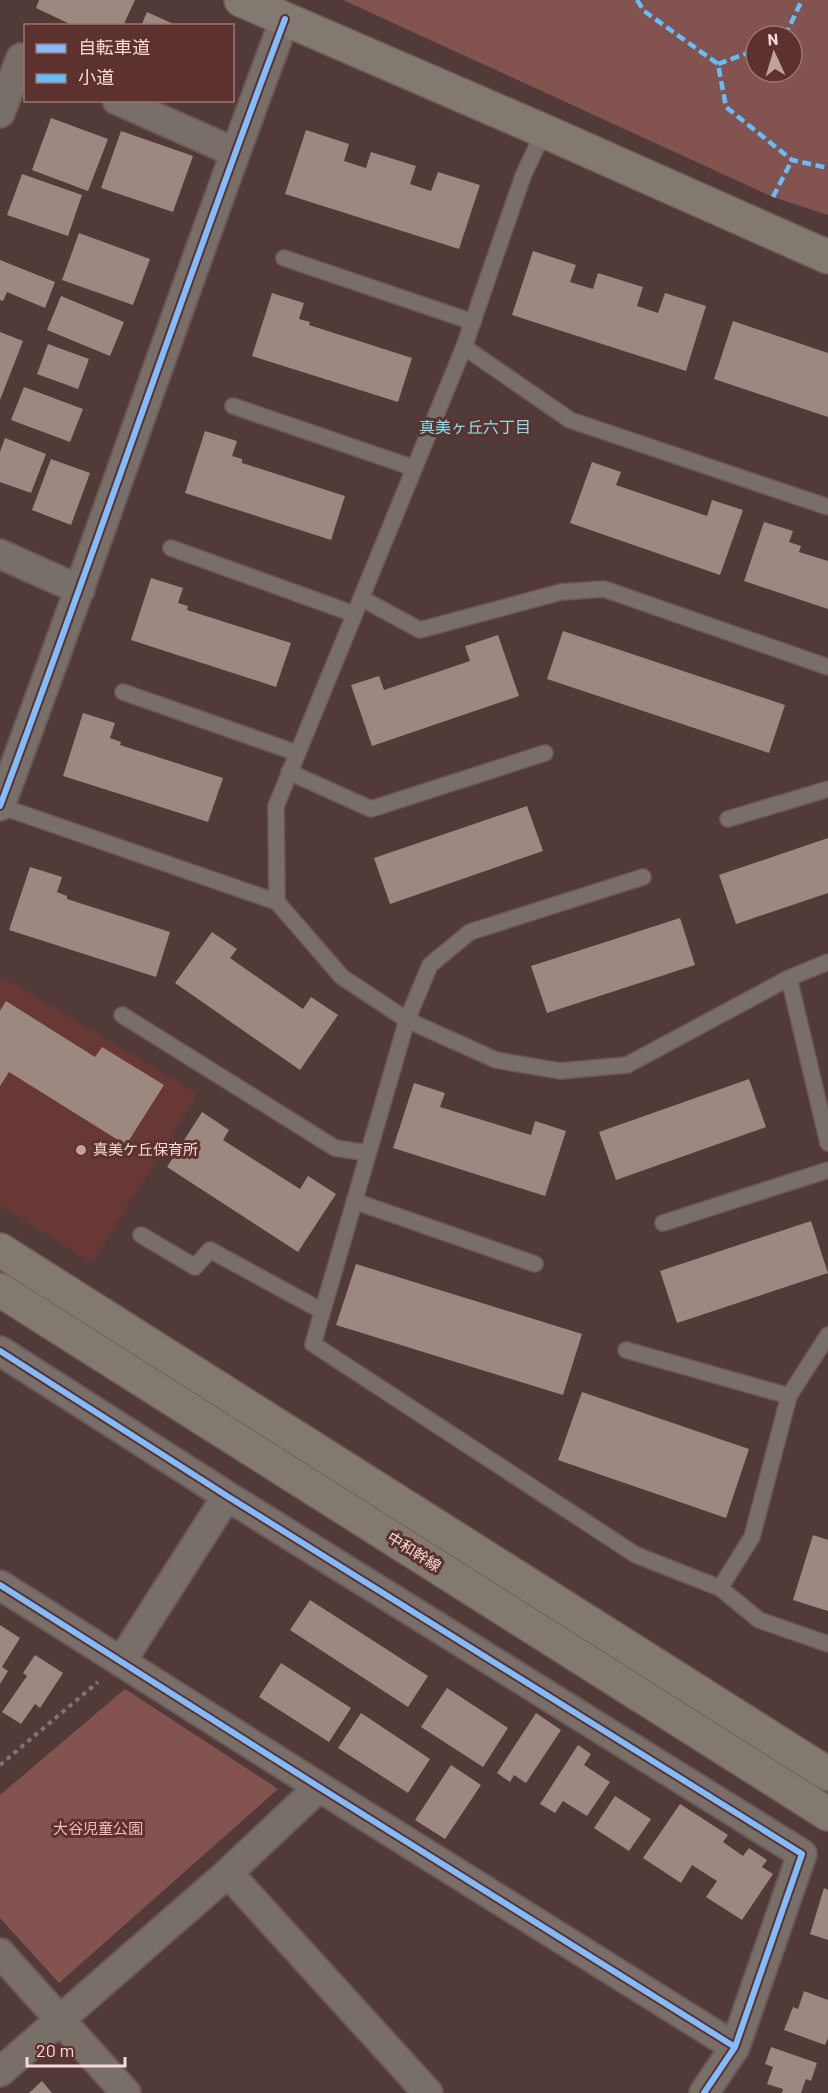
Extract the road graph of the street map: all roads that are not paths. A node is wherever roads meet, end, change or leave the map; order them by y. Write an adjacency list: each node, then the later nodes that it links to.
1 (241, 0): 2 (main road)
2 (285, 20): 6 (main road); 7 (street)
3 (15, 56): 5 (street)
4 (122, 102): 7 (street)
5 (0, 113)
6 (544, 131): 8 (main road); 10 (lane)
7 (234, 152): 17 (street)
8 (828, 257)
9 (284, 258): 10 (lane)
10 (473, 322): 11 (lane)
11 (464, 347): 13 (lane); 14 (lane)
12 (233, 406): 13 (lane)
13 (414, 468): 18 (lane)
14 (828, 507)
15 (171, 548): 19 (lane)
16 (0, 554): 17 (street)
17 (80, 590): 26 (street)
18 (361, 598): 19 (lane); 20 (lane)
19 (354, 614): 22 (lane)
20 (828, 667)
21 (123, 692): 22 (lane)
22 (297, 753): 24 (lane)
23 (545, 753): 24 (lane)
24 (289, 772): 29 (lane)
25 (828, 789): 27 (lane)
26 (0, 806): 29 (lane)
27 (728, 819)
28 (643, 877): 33 (lane)
29 (278, 903): 33 (lane)
30 (828, 962): 31 (lane)
31 (789, 978): 33 (lane); 34 (lane)
32 (122, 1015): 35 (lane)
33 (407, 1020): 35 (lane)
34 (827, 1137)
35 (368, 1153): 37 (lane)
36 (828, 1170): 38 (lane)
37 (354, 1201): 41 (lane); 43 (lane)
38 (663, 1223)
39 (141, 1235): 43 (lane)
40 (0, 1250): 53 (main road)
41 (535, 1264)
42 (0, 1290): 55 (main road, 中和幹線)
43 (322, 1311): 50 (lane)
44 (828, 1335): 47 (lane)
45 (626, 1350): 47 (lane)
46 (0, 1351): 48 (street)
47 (789, 1396): 50 (lane)
48 (227, 1496): 52 (street); 59 (street)
49 (0, 1585): 52 (street)
50 (720, 1588): 51 (lane)
51 (828, 1644)
52 (121, 1662): 54 (street)
53 (828, 1774)
54 (319, 1788): 56 (street); 59 (street)
55 (828, 1814)
56 (228, 1873): 58 (street); 62 (street)
57 (0, 1953): 58 (street)
58 (59, 2019): 60 (street); 61 (street)
59 (735, 2047): 63 (street)
60 (0, 2072)
61 (126, 2093)
62 (428, 2093)
63 (704, 2093)

